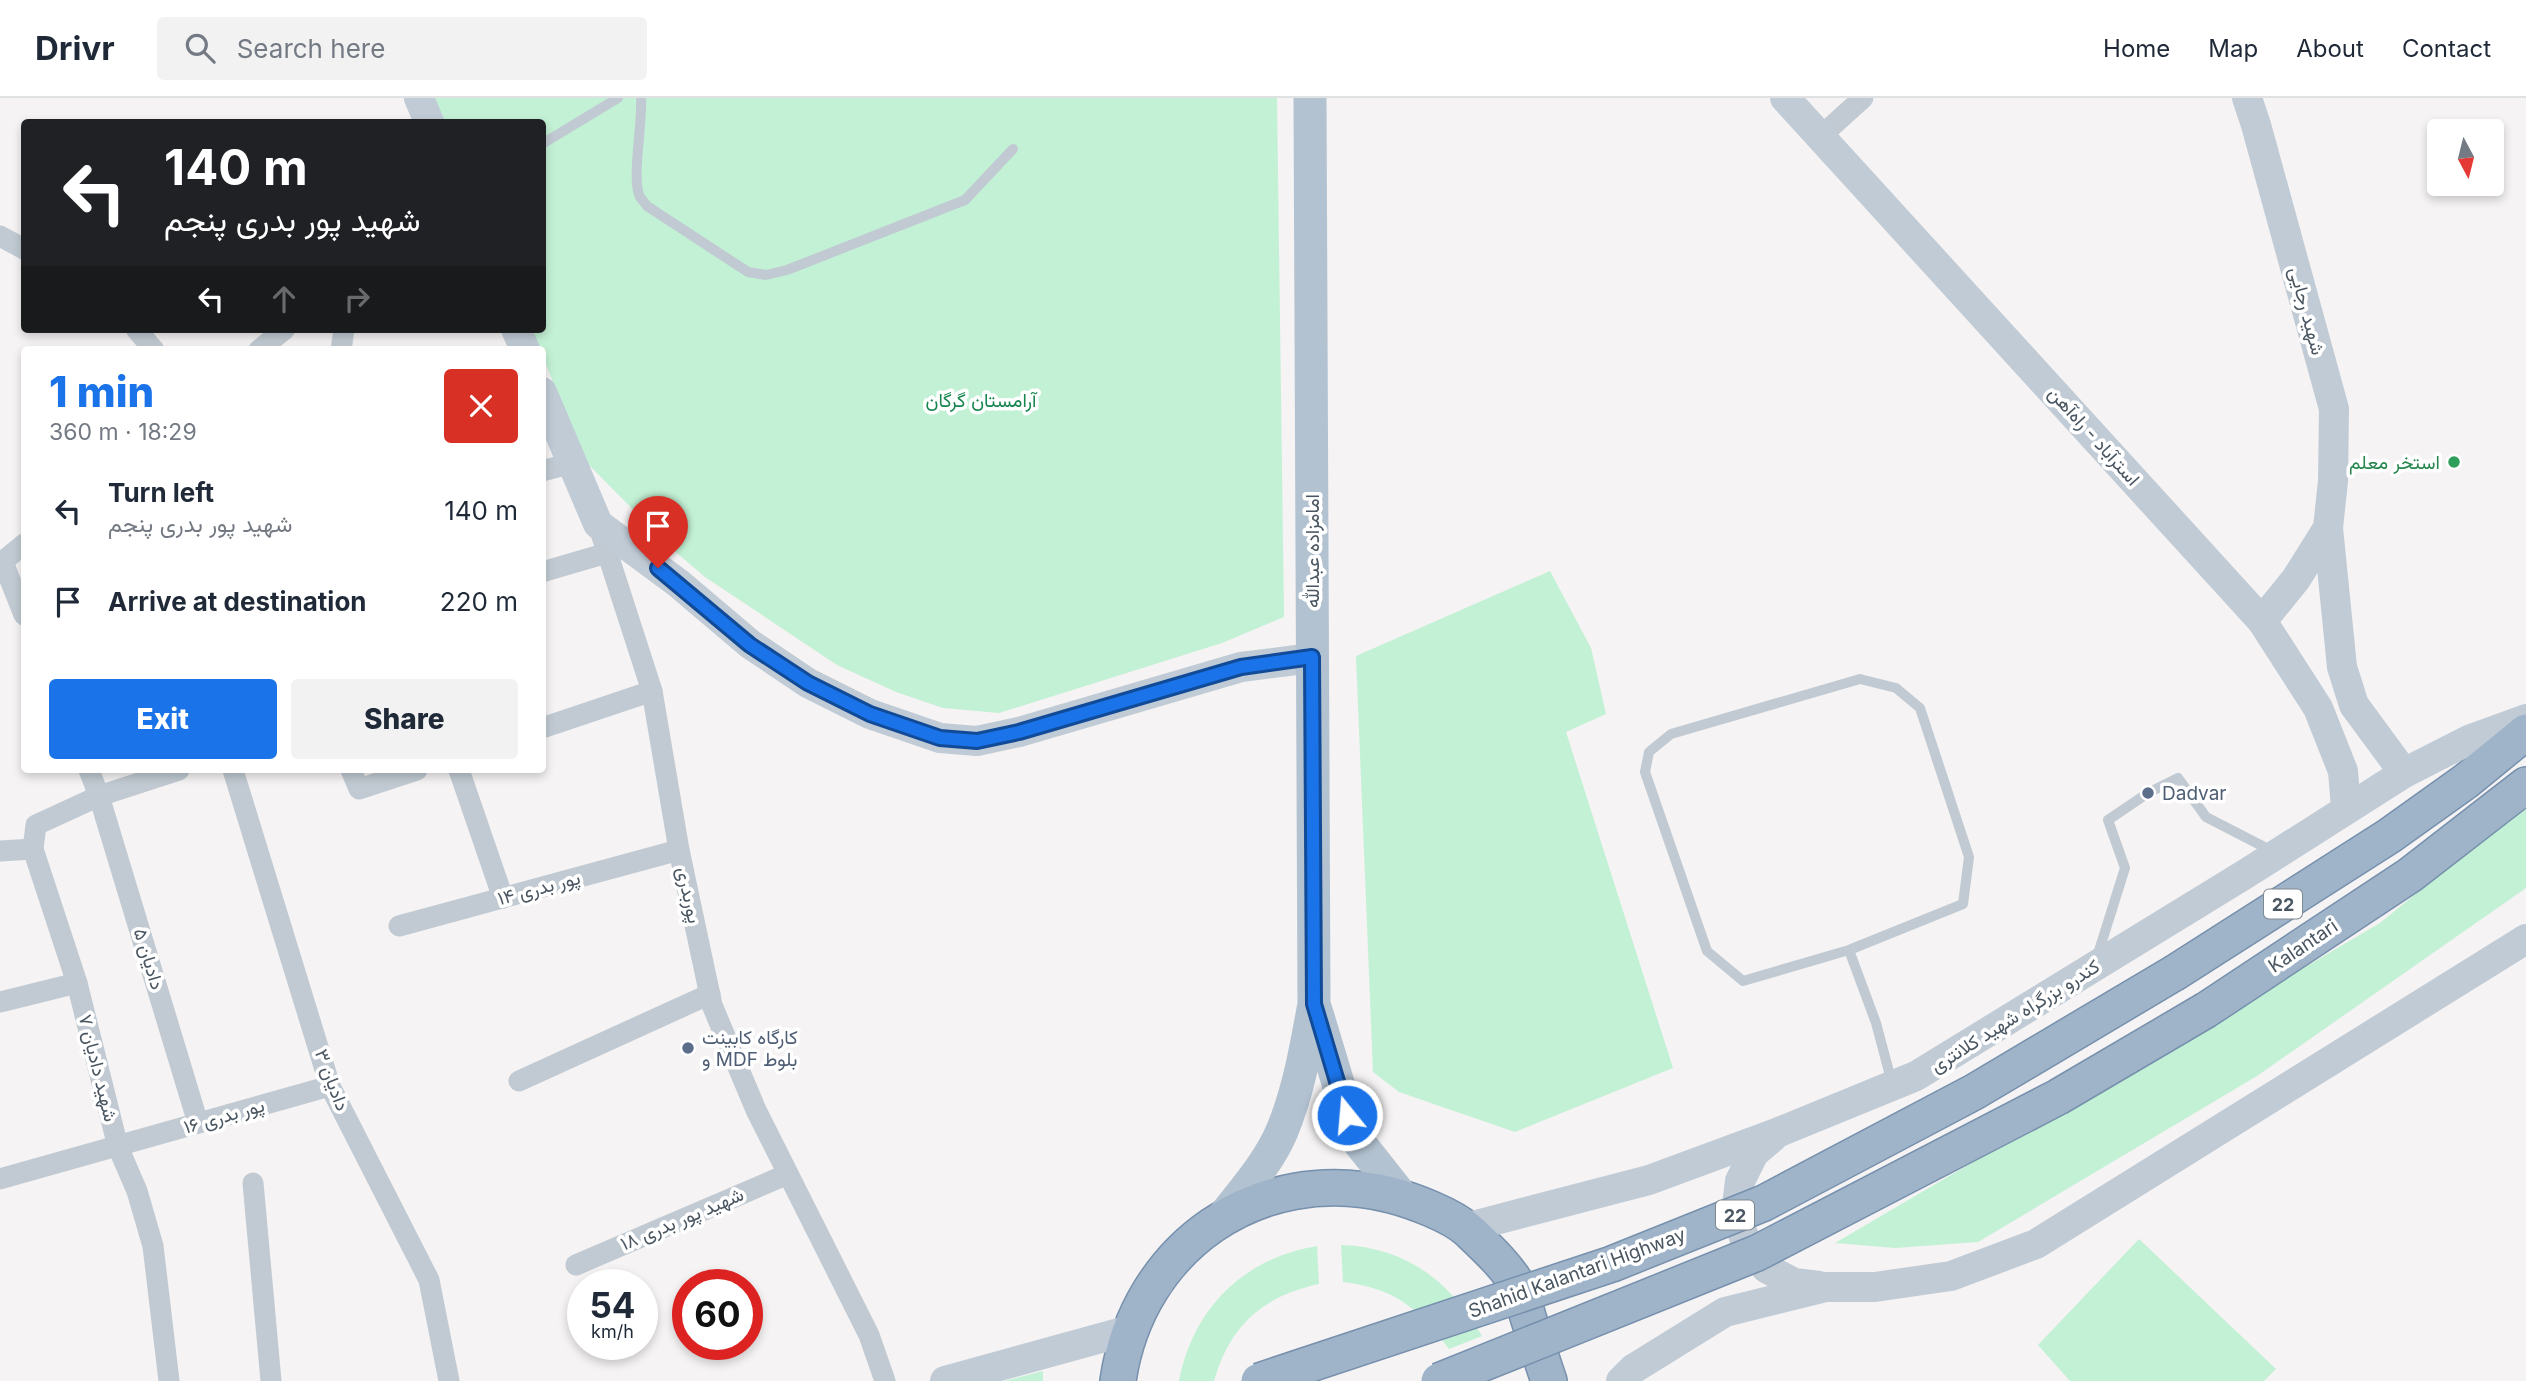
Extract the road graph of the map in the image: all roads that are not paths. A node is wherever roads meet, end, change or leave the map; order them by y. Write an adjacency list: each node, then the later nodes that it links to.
1 (419, 98): 8 (main road)
2 (618, 98): 10 (lane)
3 (641, 98): 11 (lane)
4 (1310, 98): 27 (main road, امامزاده عبدالله)
5 (1785, 98): 9 (main road, استرآباد - راه‌آهن)
6 (1863, 98): 9 (street)
7 (2247, 98): 20 (main road, شهید رجایی)
8 (428, 119)
9 (1821, 136): 26 (main road, استرآباد - راه‌آهن)
10 (546, 142)
11 (1013, 149)
12 (0, 236): 13 (street)
13 (21, 247)
14 (280, 333): 15 (street)
15 (263, 346)
16 (546, 401): 17 (main road, پوربدری)
17 (572, 463): 18 (street); 19 (main road, پوربدری)
18 (546, 470)
19 (598, 524): 22 (street, پوربدری); 27 (main road)
20 (2328, 528): 26 (main road, شهید رجایی); 29 (main road, شهید رجایی)
21 (21, 546): 23 (street)
22 (607, 553): 24 (street); 28 (street, پوربدری)
23 (1, 563): 25 (street)
24 (546, 571)
25 (21, 608)
26 (2262, 621): 30 (main road, استرآباد - راه‌آهن)
27 (1312, 657): 56 (main road, امامزاده عبدالله)
28 (652, 691): 32 (street); 45 (street, پوربدری)
29 (2350, 691): 30 (main road); 39 (main road, شهید رجایی)
30 (2318, 708): 43 (main road, استرآباد - راه‌آهن)
31 (2526, 719): 39 (main road, کندرو بزرگراه شهید کلانتری / 22)
32 (546, 727)
33 (2526, 732): 78 (highway, Shahid Kalantari Highway / 22, bridge)
34 (90, 773): 42 (street, دادیان ۵)
35 (170, 773): 42 (street)
36 (234, 773): 58 (street, دادیان ۳)
37 (398, 773): 40 (street)
38 (460, 773): 48 (street)
39 (2404, 773): 43 (main road, کندرو بزرگراه شهید کلانتری / 22)
40 (355, 780)
41 (2526, 785): 79 (highway, Kalantari / 22, bridge)
42 (99, 796): 44 (street); 60 (street, دادیان ۵)
43 (2346, 808): 47 (main road, کندرو بزرگراه شهید کلانتری / 22)
44 (33, 849): 46 (street); 53 (street, شهید دادیان ۷)
45 (680, 850): 48 (street, پور بدری ۱۴); 54 (street, پوربدری)
46 (0, 851)
47 (2277, 853): 52 (main road, کندرو بزرگراه شهید کلانتری / 22); 52 (lane)
48 (503, 898): 49 (street, پور بدری ۱۴)
49 (399, 926)
50 (2526, 939): 70 (main road)
51 (1849, 950): 51 (lane); 59 (lane)
52 (2094, 967): 59 (main road, کندرو بزرگراه شهید کلانتری / 22)
53 (78, 983): 55 (street); 62 (street, شهید دادیان ۷)
54 (710, 994): 57 (street); 63 (street, پوربدری)
55 (0, 1002)
56 (1314, 1004): 66 (main road, امامزاده عبدالله); 67 (main road, امامزاده عبدالله)
57 (519, 1081)
58 (330, 1086): 60 (street, پور بدری ۱۶); 74 (street, دادیان ۳)
59 (1893, 1086): 61 (main road, کندرو بزرگراه شهید کلانتری / 22)
60 (198, 1123): 62 (street, پور بدری ۱۶)
61 (1779, 1132): 68 (main road, کندرو بزرگراه شهید کلانتری / 22); 70 (main road)
62 (118, 1147): 64 (street, پور بدری ۱۶); 72 (street, شهید دادیان ۷)
63 (788, 1174): 69 (street, شهید پور بدری ۱۸); 75 (street, پوربدری)
64 (0, 1179)
65 (253, 1183): 73 (street)
66 (1403, 1198): 67 (highway); 68 (highway)
67 (1224, 1216): 71 (highway)
68 (1465, 1228): 80 (highway)
69 (576, 1265)
70 (1826, 1287): 81 (main road)
71 (1130, 1330): 76 (main road); 77 (highway)
72 (169, 1381)
73 (271, 1381)
74 (449, 1381)
75 (885, 1381)
76 (945, 1381)
77 (1118, 1381)
78 (1259, 1381)
79 (1439, 1381)
80 (1549, 1381)
81 (1621, 1381)

